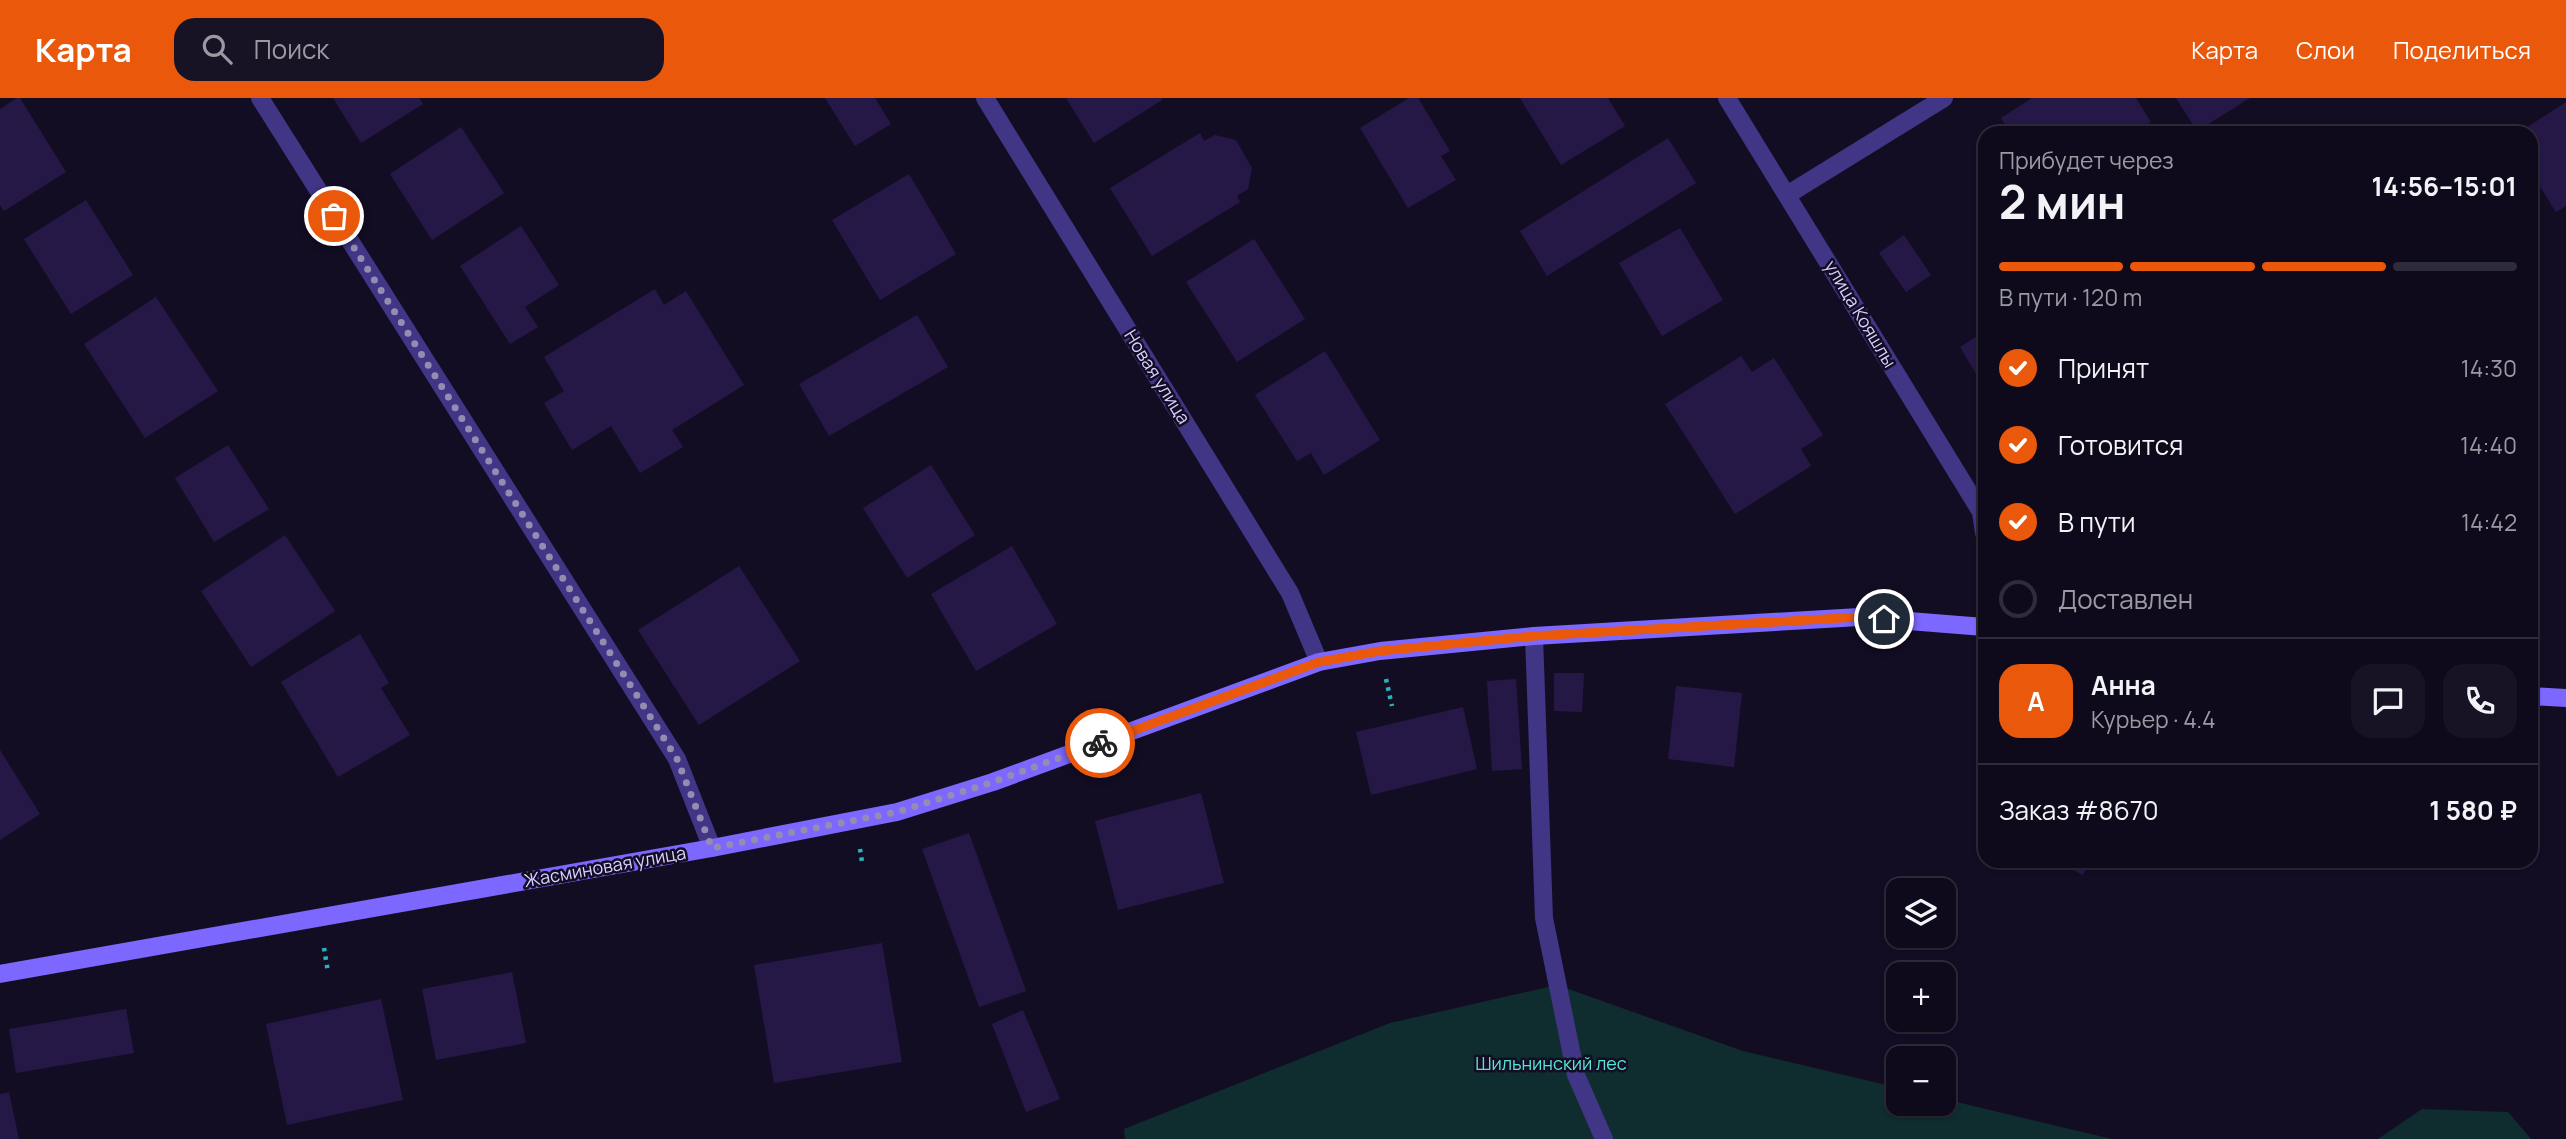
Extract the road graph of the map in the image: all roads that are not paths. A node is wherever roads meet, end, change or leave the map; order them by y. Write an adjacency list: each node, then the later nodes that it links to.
1 (260, 98): 12 (street)
2 (985, 98): 9 (street, Новая улица)
3 (1727, 98): 5 (street, улица Кояшлы)
4 (1944, 98): 5 (street)
5 (1787, 195): 6 (street, улица Кояшлы)
6 (1978, 507)
7 (1978, 627): 8 (street, Жасминовая улица)
8 (1534, 636): 9 (street, Жасминовая улица); 14 (street)
9 (1319, 662): 12 (street, Жасминовая улица)
10 (2566, 698): 11 (street)
11 (2538, 700)
12 (712, 848): 13 (street, Жасминовая улица)
13 (0, 974)
14 (1604, 1139)

